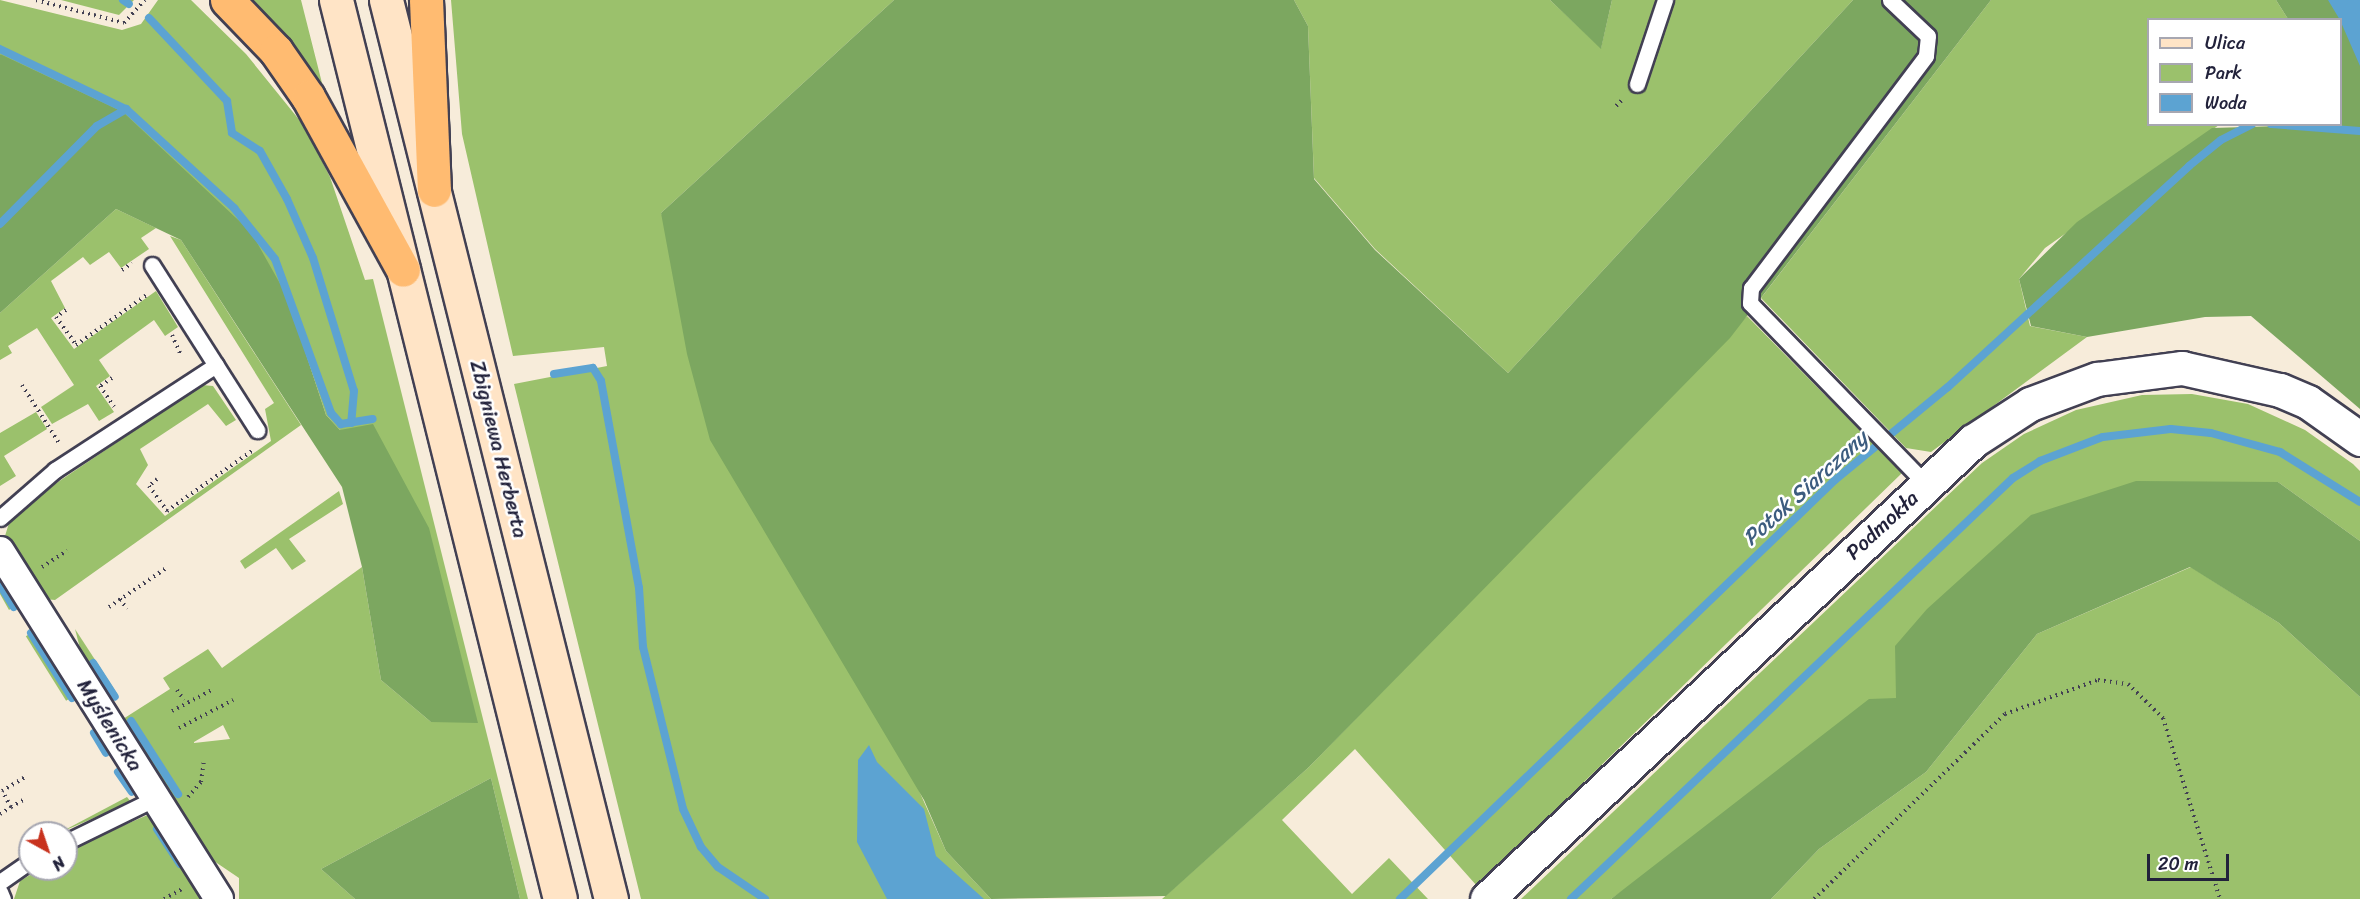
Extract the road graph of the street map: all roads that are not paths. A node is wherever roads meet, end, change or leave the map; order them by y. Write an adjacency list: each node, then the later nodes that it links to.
1 (227, 0): 10 (highway)
2 (336, 0): 10 (main road)
3 (386, 0): 8 (main road, Zbigniewa Herberta)
4 (426, 0): 8 (highway)
5 (1665, 0): 7 (lane)
6 (1890, 0): 14 (lane)
7 (1637, 84)
8 (434, 190): 25 (main road, Zbigniewa Herberta)
9 (152, 265): 11 (lane)
10 (403, 270): 24 (main road)
11 (216, 365): 12 (lane); 15 (lane)
12 (257, 430)
13 (2360, 439): 14 (street, Podmokła)
14 (1926, 484): 26 (street, Podmokła)
15 (0, 518)
16 (0, 550): 17 (street, Myślenicka)
17 (160, 805): 18 (lane); 23 (street, Myślenicka)
18 (78, 837)
19 (18, 869): 20 (lane)
20 (0, 882)
21 (0, 892): 22 (lane)
22 (3, 899)
23 (219, 899)
24 (561, 899)
25 (611, 899)
26 (1487, 899)

